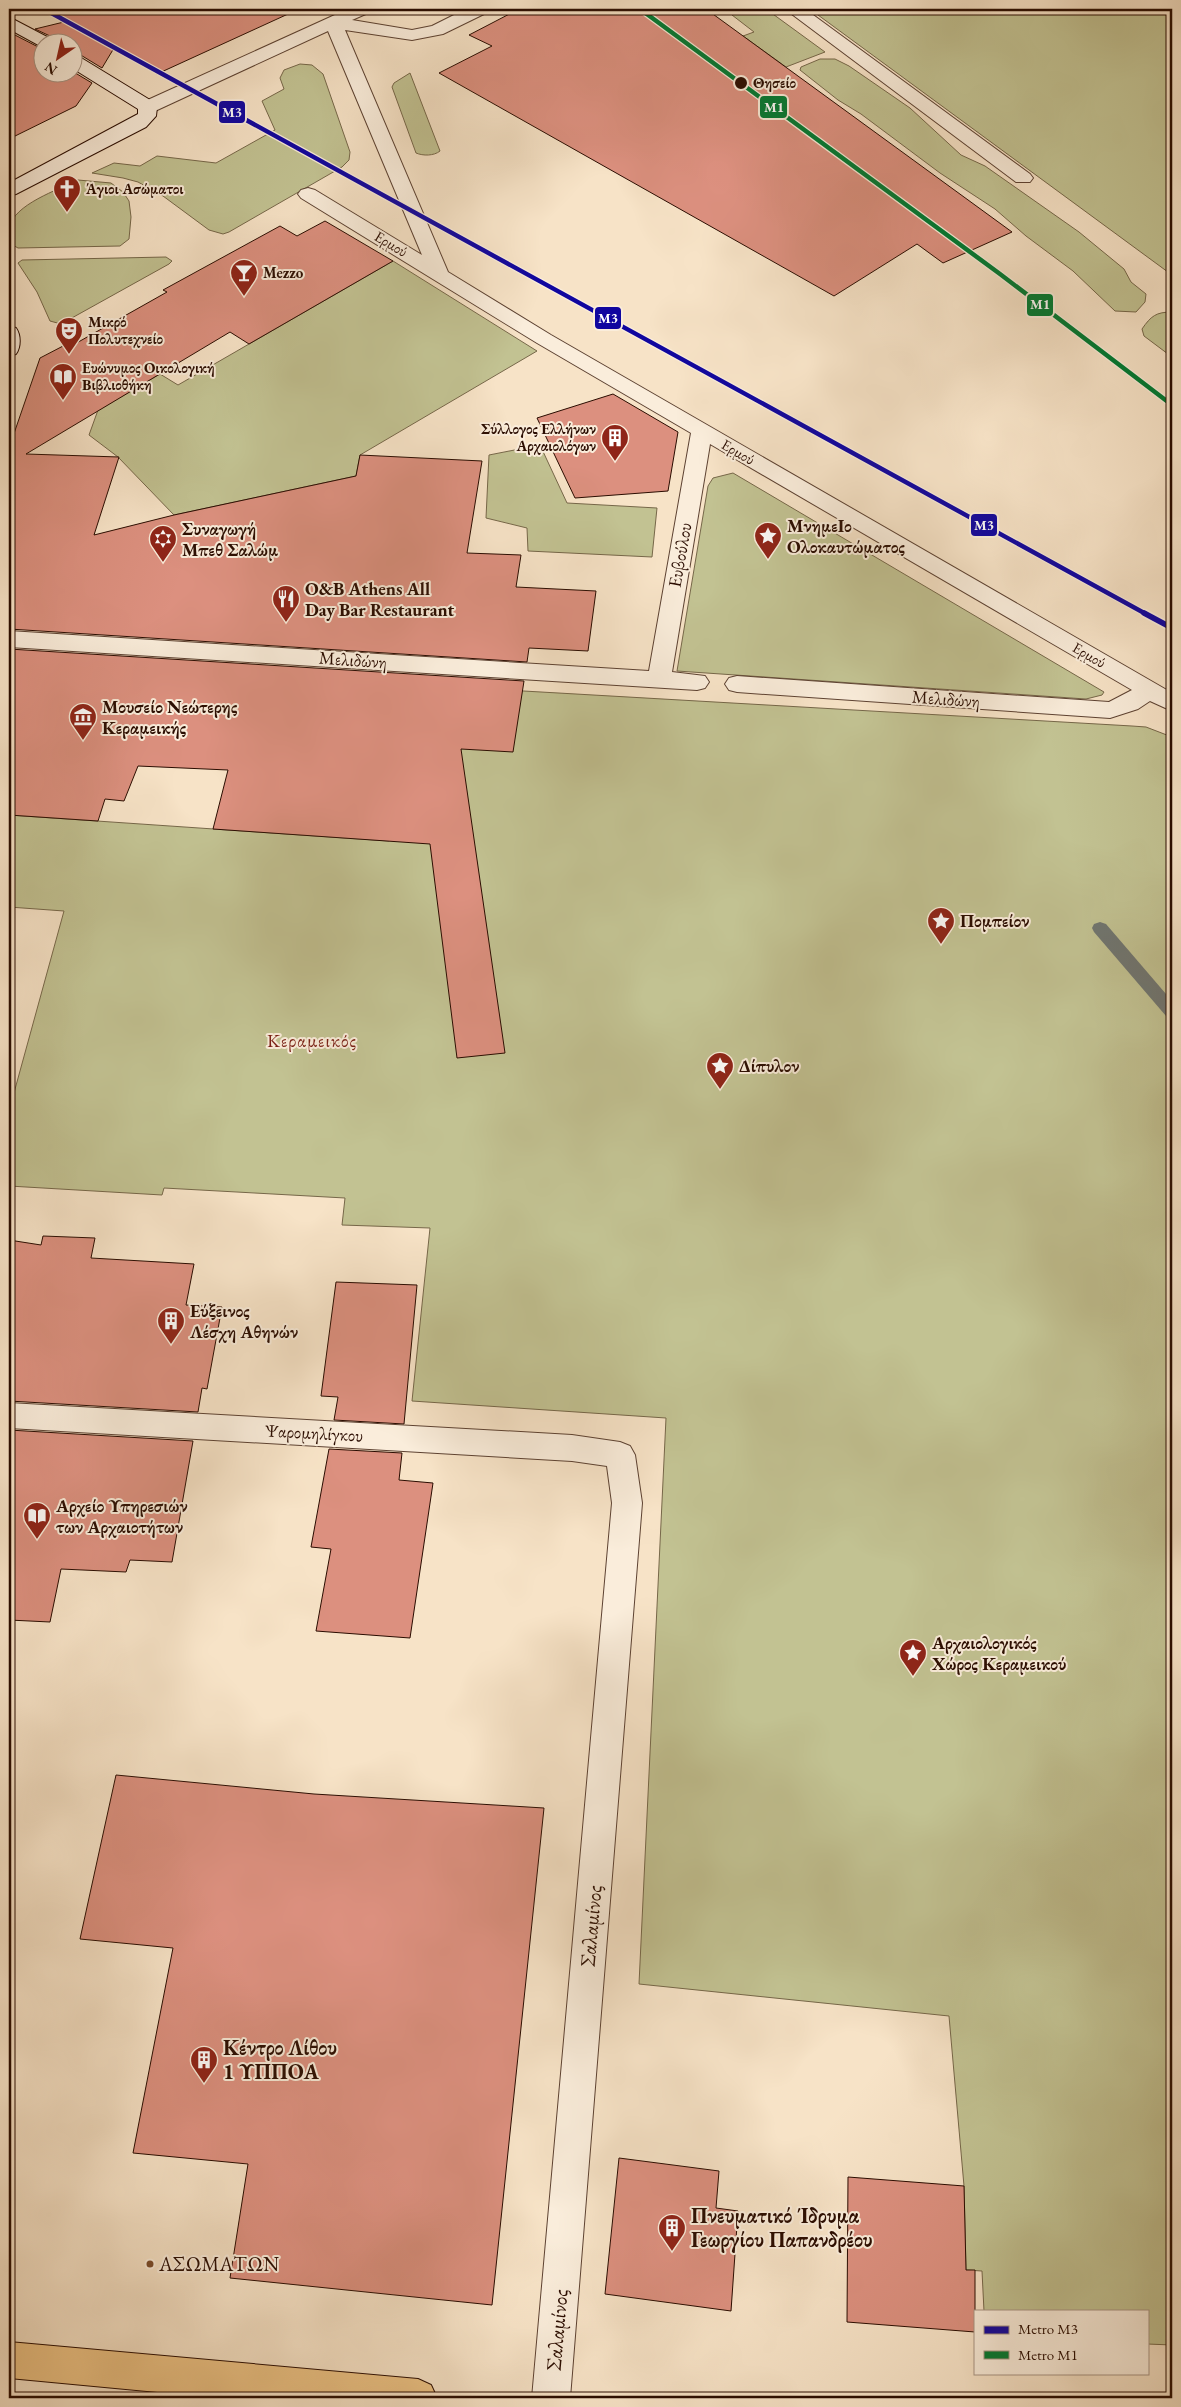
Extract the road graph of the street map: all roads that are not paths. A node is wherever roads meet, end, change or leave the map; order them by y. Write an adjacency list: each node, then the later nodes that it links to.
1 (362, 9): 5 (street)
2 (480, 9): 5 (street)
3 (794, 9): 9 (street)
4 (9, 22): 6 (street)
5 (333, 22): 8 (street); 13 (street)
6 (32, 36)
7 (82, 66): 8 (street)
8 (148, 107): 10 (street); 11 (street)
9 (1023, 178)
10 (9, 180)
11 (9, 190)
12 (308, 194): 13 (street, Ερμού)
13 (439, 273): 16 (street, Ερμού)
14 (9, 332): 15 (street)
15 (9, 350)
16 (702, 432): 18 (street, Ευβούλου); 21 (street, Ερμού)
17 (9, 639): 18 (street, Μελιδώνη)
18 (659, 679): 19 (street, Μελιδώνη)
19 (697, 682)
20 (737, 684): 21 (street, Μελιδώνη)
21 (1150, 690): 22 (street, Ερμού)
22 (1172, 703)
23 (9, 1415): 24 (street, Ψαρομηλίγκου)
24 (620, 1455): 27 (street, Σαλαμίνος)
25 (9, 2360): 26 (main road)
26 (418, 2398)
27 (551, 2398)

